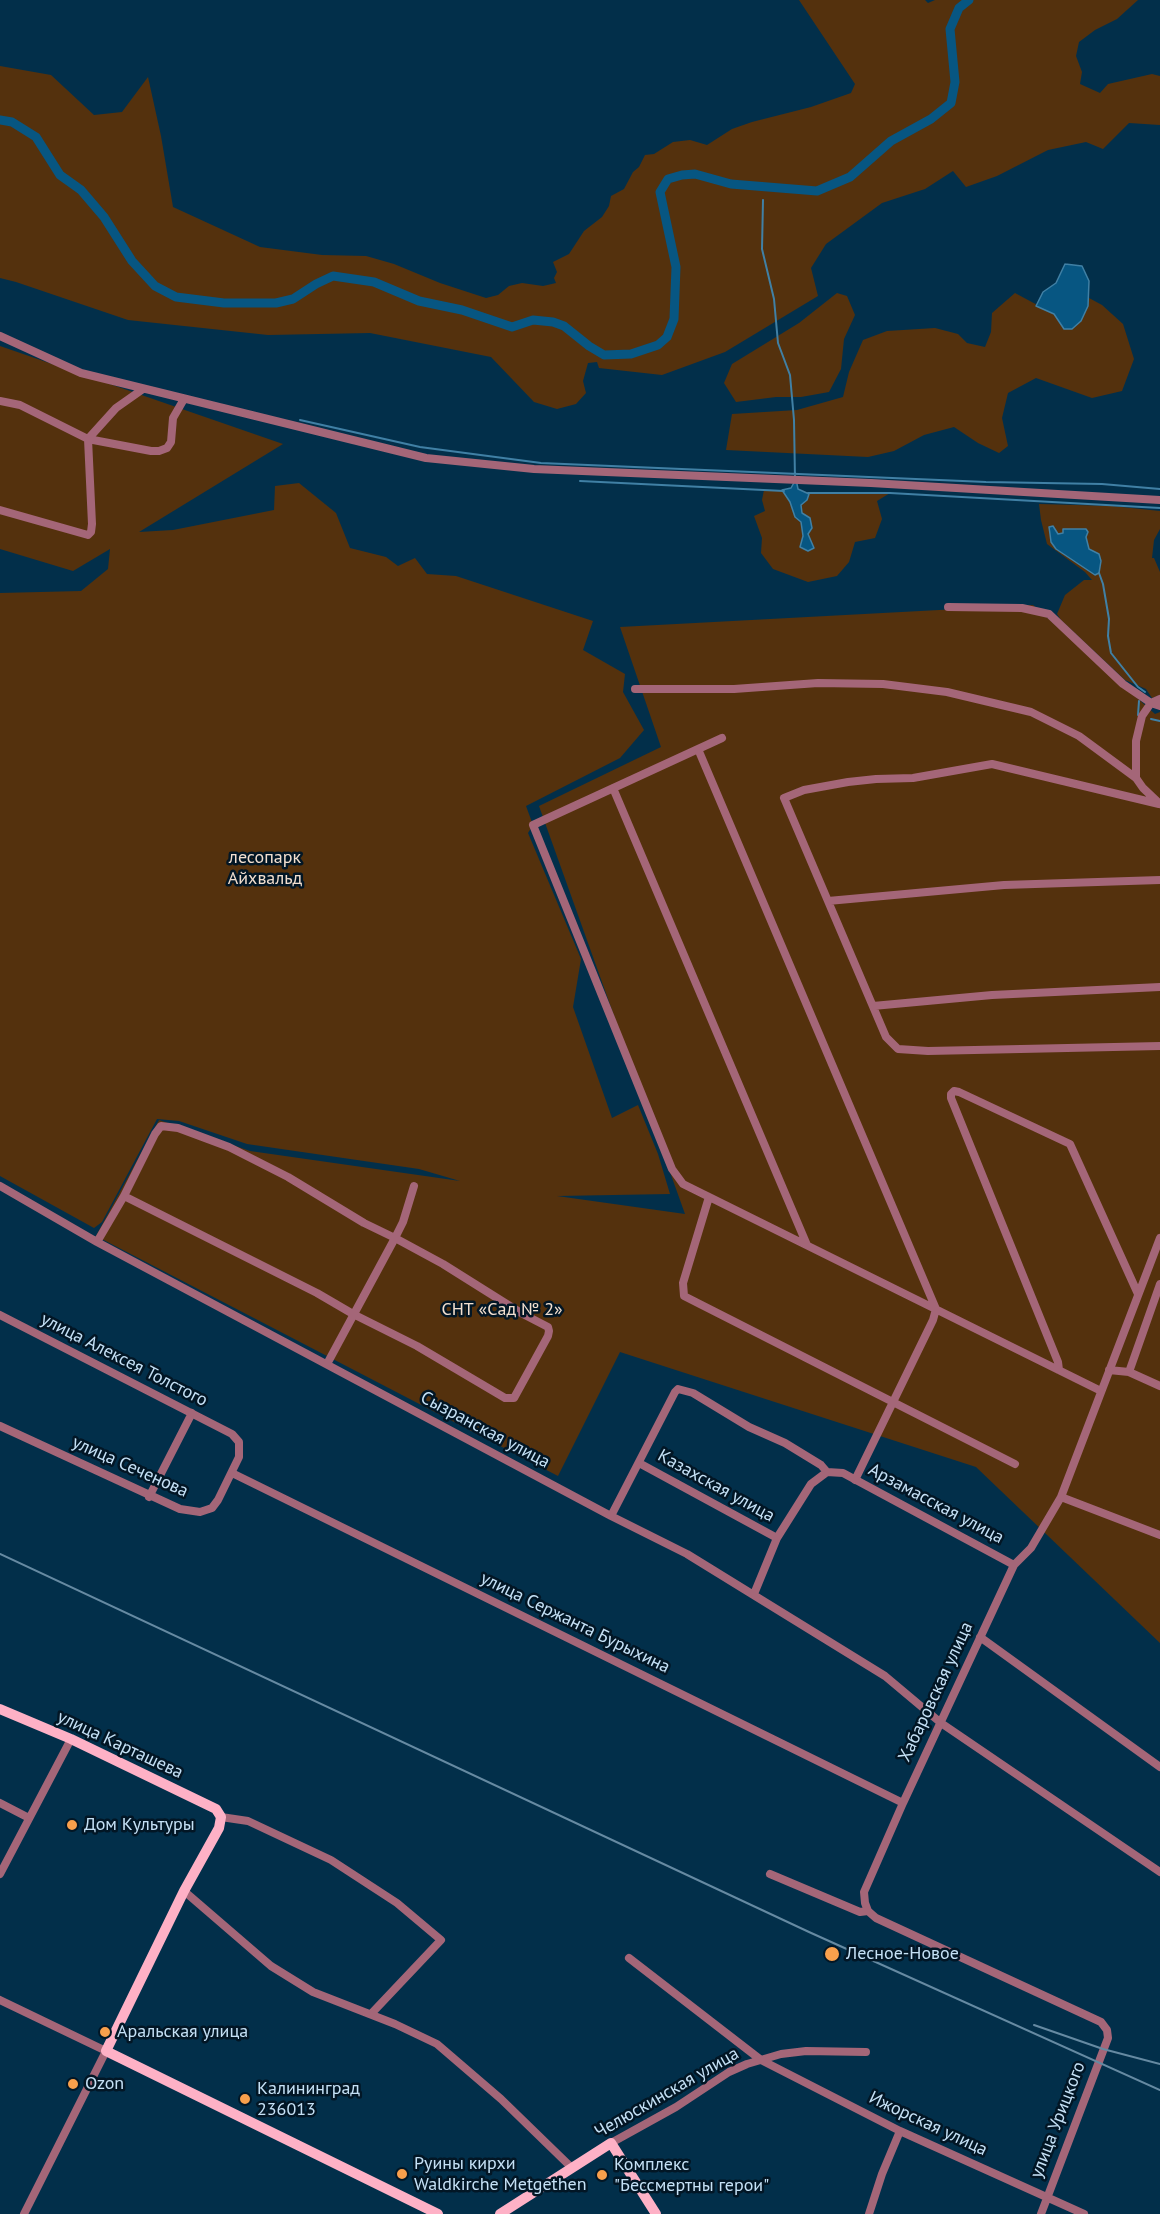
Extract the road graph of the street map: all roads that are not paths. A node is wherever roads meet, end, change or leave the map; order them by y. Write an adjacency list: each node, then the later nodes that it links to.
1 (0, 336): 2 (street)
2 (143, 388): 3 (street); 5 (street)
3 (184, 399): 5 (street); 6 (street)
4 (0, 401): 5 (street)
5 (88, 439): 7 (street)
6 (1160, 500)
7 (0, 510)
8 (948, 607): 10 (street)
9 (635, 689): 13 (street)
10 (1157, 703): 13 (street)
11 (722, 738): 12 (street)
12 (698, 749): 14 (street); 31 (street)
13 (1136, 778): 15 (street)
14 (613, 788): 24 (street); 28 (street)
15 (1159, 804): 17 (street)
16 (1160, 880): 17 (street)
17 (828, 900): 19 (street)
18 (1160, 987): 19 (street)
19 (873, 1006): 20 (street)
20 (1160, 1046)
21 (0, 1186): 27 (street, Сызранская улица)
22 (414, 1186): 25 (street)
23 (124, 1196): 25 (street); 27 (street); 32 (street)
24 (709, 1197): 28 (street); 40 (street)
25 (395, 1238): 32 (street); 32 (street)
26 (1160, 1238): 30 (street, Хабаровская улица)
27 (97, 1242): 34 (street, Сызранская улица)
28 (807, 1245): 31 (street)
29 (1160, 1284): 37 (street)
30 (1138, 1294): 35 (street); 36 (street, Хабаровская улица)
31 (936, 1309): 35 (street); 40 (street)
32 (353, 1314): 34 (street)
33 (0, 1315): 41 (street, улица Алексея Толстого)
34 (327, 1364): 51 (street, Сызранская улица)
35 (1059, 1370): 39 (street)
36 (1109, 1370): 37 (street); 39 (street, Хабаровская улица)
37 (1129, 1372): 38 (street)
38 (1160, 1386)
39 (1101, 1391): 50 (street, Хабаровская улица)
40 (892, 1402): 45 (street); 48 (street)
41 (192, 1413): 43 (street, улица Алексея Толстого); 49 (street)
42 (0, 1426): 49 (street, улица Сеченова)
43 (232, 1434): 47 (street, улица Сеченова)
44 (639, 1463): 46 (street); 51 (street); 53 (street, Казахская улица)
45 (1015, 1464)
46 (827, 1472): 48 (street, Арзамасская улица); 53 (street)
47 (232, 1473): 49 (street, улица Сеченова); 62 (street, улица Сержанта Бурыхина)
48 (855, 1480): 54 (street, Арзамасская улица)
49 (149, 1497)
50 (1061, 1497): 52 (street); 54 (street, Хабаровская улица)
51 (611, 1516): 55 (street, Сызранская улица)
52 (1160, 1535)
53 (777, 1538): 55 (street)
54 (1014, 1565): 56 (street, Хабаровская улица)
55 (754, 1594): 58 (street, Сызранская улица)
56 (980, 1636): 58 (street, Хабаровская улица); 60 (street)
57 (0, 1709): 59 (main road, улица Карташева)
58 (941, 1723): 62 (street, Хабаровская улица); 65 (street, Сызранская улица)
59 (71, 1739): 63 (main road, улица Карташева); 64 (street)
60 (1160, 1767)
61 (0, 1803): 64 (street)
62 (903, 1803): 69 (street, Хабаровская улица)
63 (222, 1817): 68 (main road); 72 (street)
64 (29, 1818): 66 (street)
65 (1160, 1872)
66 (0, 1874)
67 (770, 1874): 69 (street)
68 (184, 1891): 72 (street); 73 (main road)
69 (868, 1911): 79 (street, улица Урицкого)
70 (629, 1958): 75 (street, Ижорская улица)
71 (0, 2000): 73 (street)
72 (371, 2014): 78 (street)
73 (106, 2051): 80 (street); 81 (main road)
74 (866, 2052): 75 (street, Челюскинская улица)
75 (761, 2060): 76 (street, Ижорская улица); 77 (street, Челюскинская улица)
76 (900, 2131): 79 (street, Ижорская улица); 84 (street)
77 (611, 2143): 78 (main road, Челюскинская улица); 83 (main road)
78 (572, 2168): 82 (main road, Челюскинская улица)
79 (1046, 2196): 85 (street, улица Урицкого); 86 (street, Ижорская улица)
80 (25, 2214)
81 (438, 2214)
82 (500, 2214)
83 (656, 2214)
84 (869, 2214)
85 (1041, 2214)
86 (1084, 2214)

